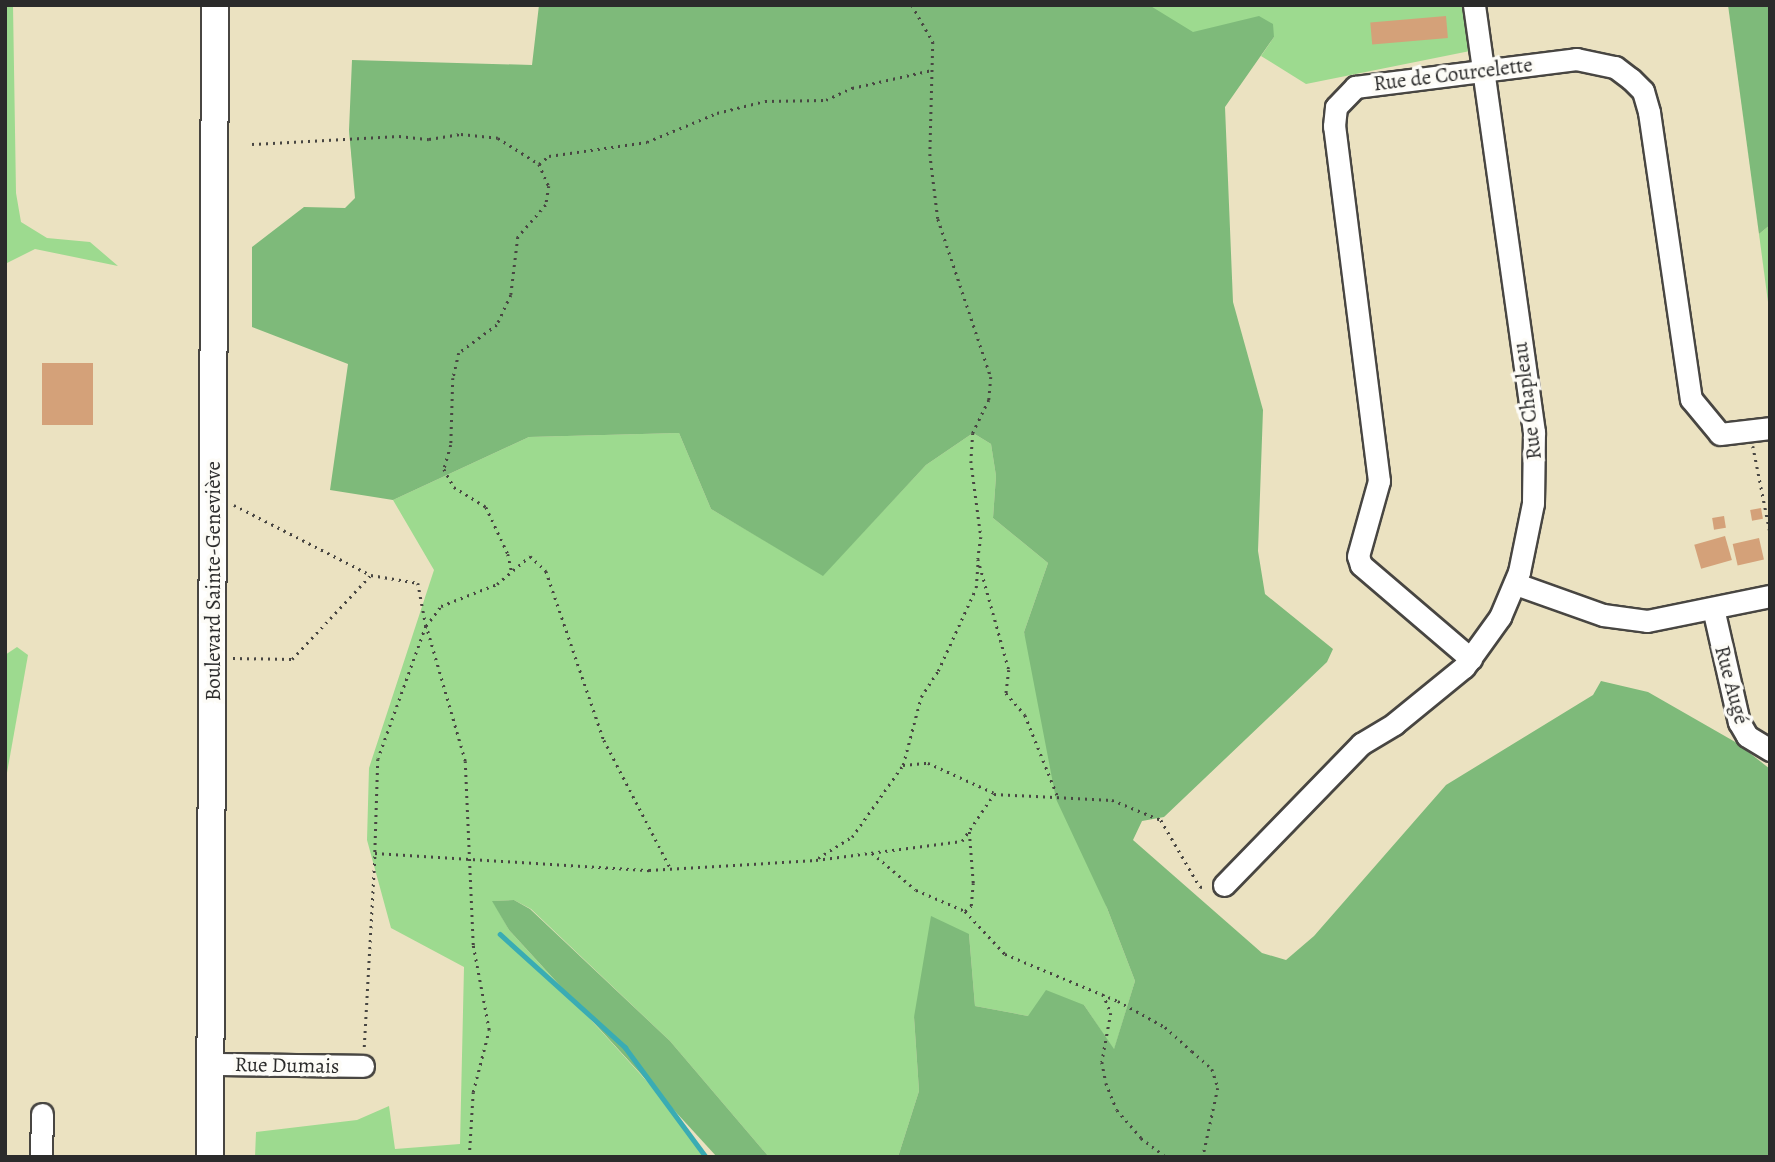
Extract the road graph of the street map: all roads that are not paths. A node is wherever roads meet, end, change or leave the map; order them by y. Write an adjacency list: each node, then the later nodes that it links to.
1 (215, 5): 11 (main road, Boulevard Sainte-Geneviève)
2 (1474, 5): 3 (street, Rue Chapleau)
3 (1481, 71): 4 (street, Rue de Courcelette); 5 (street, Rue Chapleau); 8 (street, Rue de Courcelette)
4 (1760, 430)
5 (1516, 584): 7 (street); 8 (street, Rue Chapleau)
6 (1770, 596): 7 (street)
7 (1713, 608): 9 (street, Rue Augé)
8 (1471, 659): 10 (street, Rue Chapleau)
9 (1770, 750)
10 (1224, 886)
11 (211, 1063): 12 (street, Rue Dumais); 15 (main road, Boulevard Sainte-Geneviève)
12 (363, 1066)
13 (42, 1114): 14 (street)
14 (41, 1157)
15 (210, 1157)

